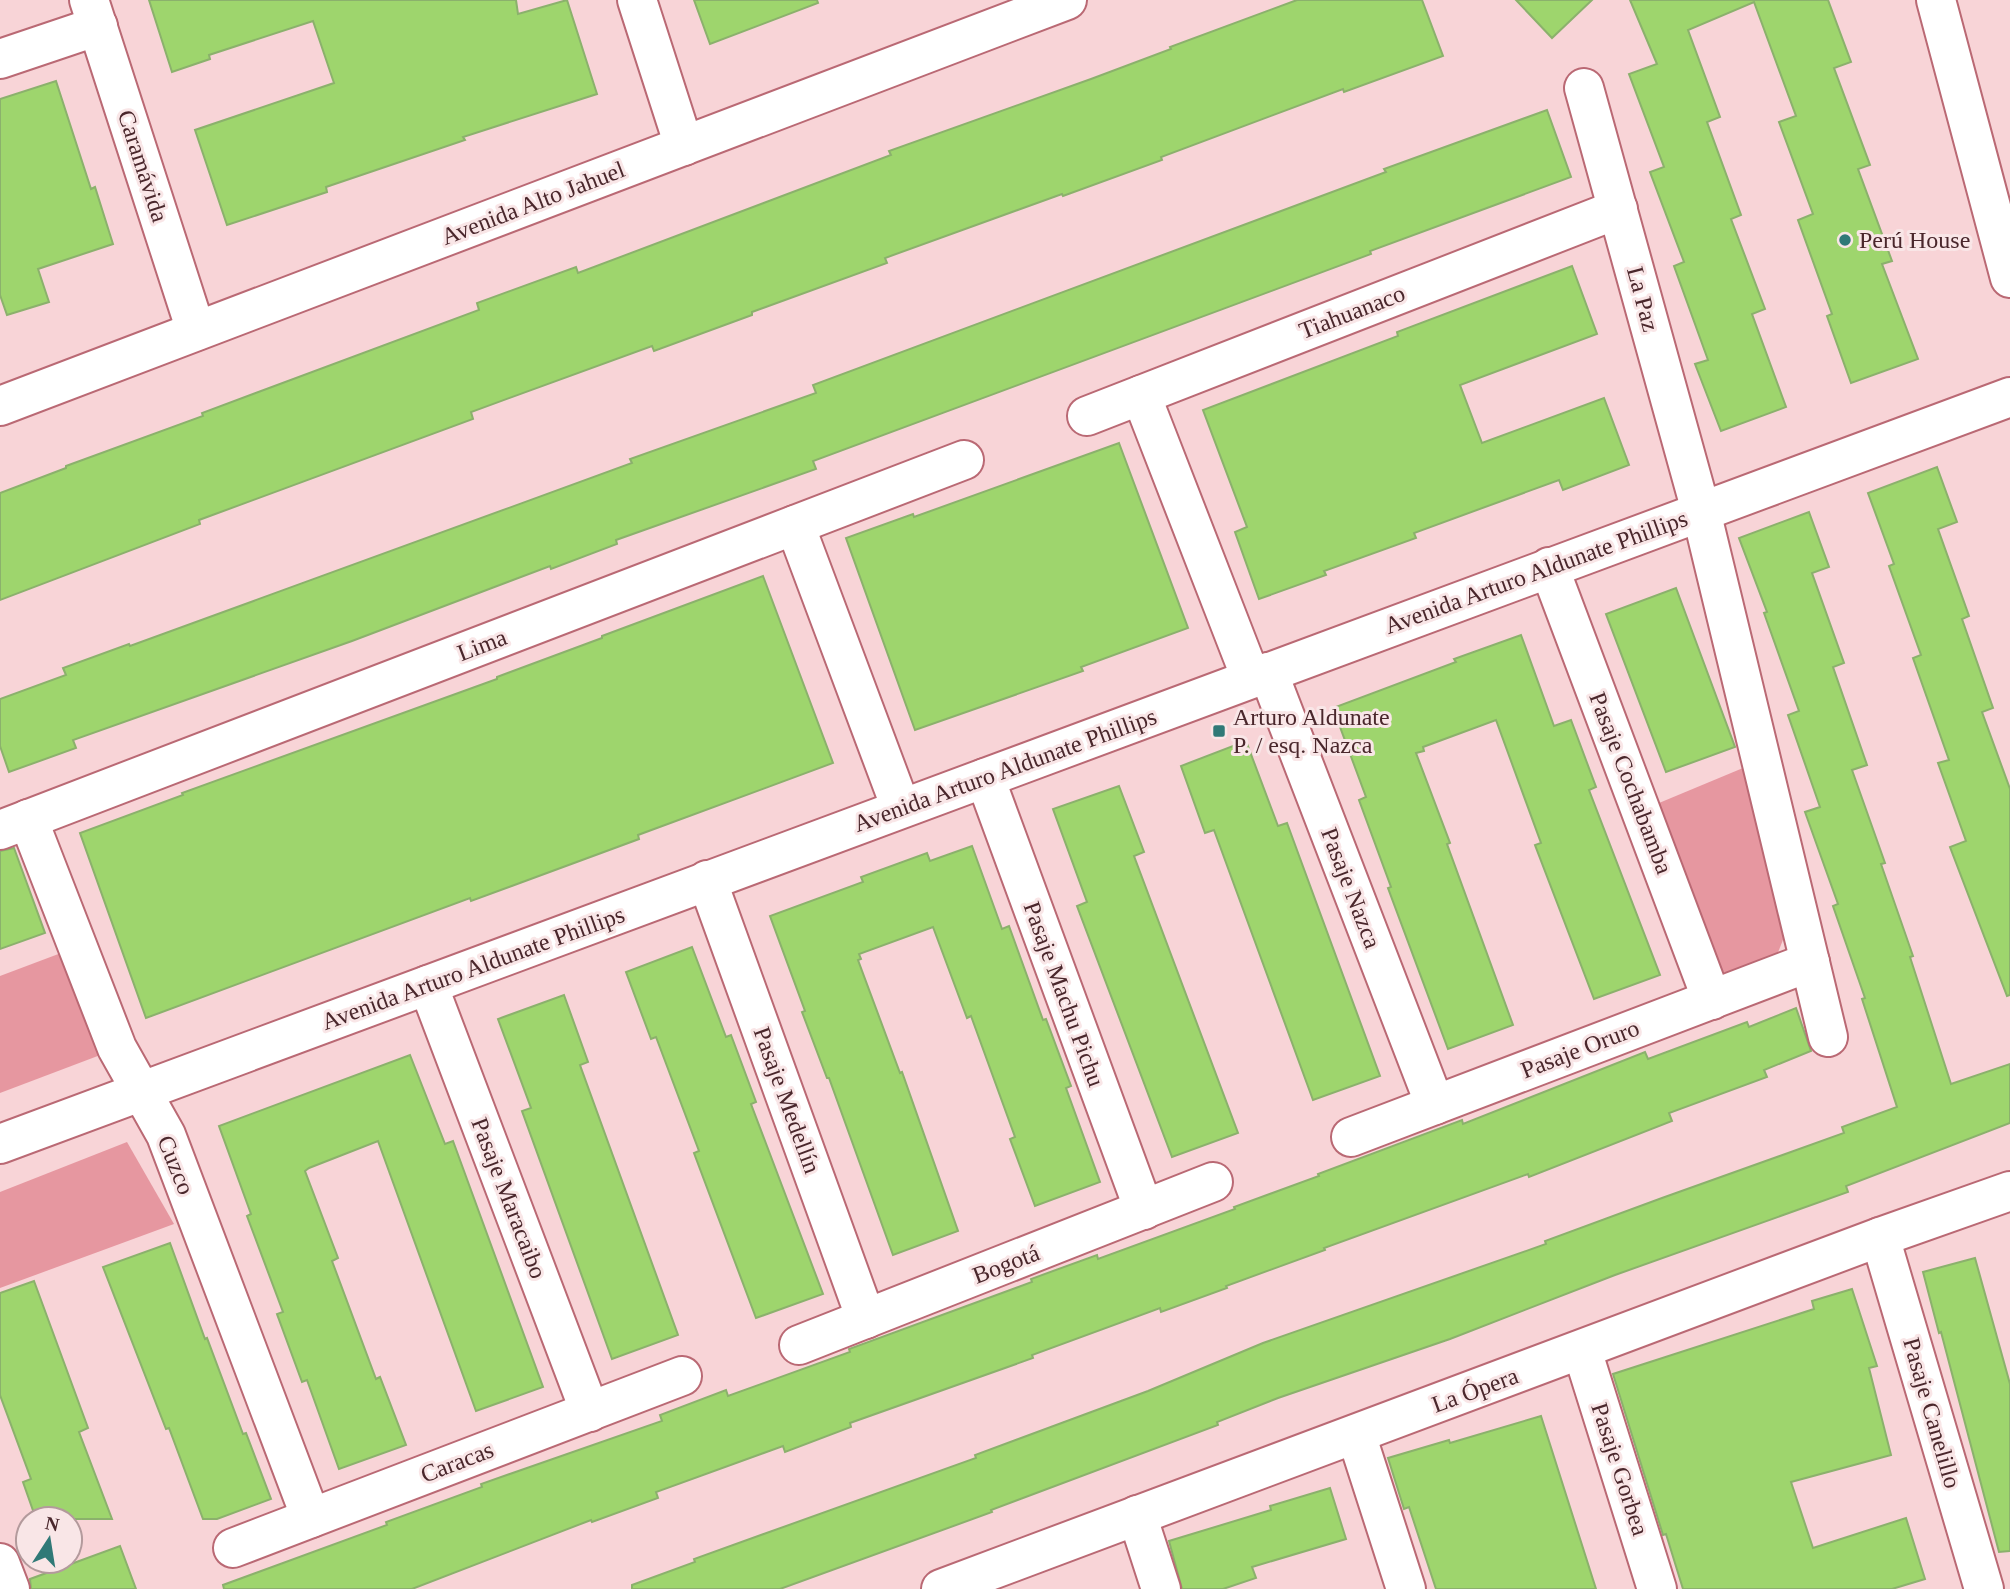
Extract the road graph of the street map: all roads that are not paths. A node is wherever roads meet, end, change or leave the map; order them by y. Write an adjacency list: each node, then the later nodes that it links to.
1 (638, 0): 7 (street)
2 (1067, 0): 7 (street, Avenida Alto Jahuel)
3 (1936, 0): 9 (street)
4 (93, 13): 5 (street); 10 (street, Caramávida)
5 (0, 59)
6 (1584, 88): 8 (street, La Paz)
7 (684, 146): 10 (street, Avenida Alto Jahuel)
8 (1618, 209): 11 (street, Tiahuanaco); 16 (street, La Paz)
9 (2010, 278)
10 (196, 331): 13 (street, Avenida Alto Jahuel)
11 (1141, 394): 14 (street, Tiahuanaco); 19 (street, Pasaje Nazca)
12 (2010, 397): 16 (street, Avenida Arturo Aldunate Phillips)
13 (0, 406)
14 (1087, 416)
15 (964, 460): 17 (street, Lima)
16 (1701, 511): 18 (street, Avenida Arturo Aldunate Phillips); 24 (street)
17 (795, 525): 21 (street); 22 (street, Lima)
18 (1549, 567): 19 (street, Avenida Arturo Aldunate Phillips); 26 (street, Pasaje Cochabamba)
19 (1260, 675): 20 (street, Avenida Arturo Aldunate Phillips); 29 (street, Pasaje Nazca)
20 (985, 778): 21 (street, Avenida Arturo Aldunate Phillips); 34 (street, Pasaje Machu Pichu)
21 (901, 808): 23 (street, Avenida Arturo Aldunate Phillips)
22 (14, 824): 28 (street, Cuzco)
23 (707, 880): 25 (street, Avenida Arturo Aldunate Phillips); 36 (street, Pasaje Medellín)
24 (1810, 962): 26 (street, Pasaje Oruro); 27 (street)
25 (428, 985): 28 (street, Avenida Arturo Aldunate Phillips); 40 (street, Pasaje Maracaibo)
26 (1712, 1000): 29 (street, Pasaje Oruro)
27 (1828, 1037)
28 (141, 1091): 31 (street, Avenida Arturo Aldunate Phillips); 43 (street, Cuzco)
29 (1435, 1105): 30 (street, Pasaje Oruro)
30 (1351, 1137)
31 (0, 1144)
32 (1213, 1182): 34 (street, Bogotá)
33 (2010, 1191): 35 (street, La Ópera)
34 (1144, 1210): 36 (street, Bogotá)
35 (1880, 1237): 38 (street, La Ópera); 51 (street, Pasaje Canelillo)
36 (866, 1319): 37 (street, Bogotá)
37 (799, 1345)
38 (1582, 1350): 41 (street, La Ópera); 50 (street, Pasaje Gorbea)
39 (682, 1376): 40 (street, Caracas)
40 (590, 1412): 43 (street, Caracas)
41 (1356, 1434): 42 (street, La Ópera); 49 (street)
42 (1137, 1515): 47 (street, La Ópera); 48 (street)
43 (311, 1518): 44 (street, Caracas)
44 (233, 1548)
45 (0, 1563): 46 (street)
46 (10, 1589)
47 (941, 1589)
48 (1161, 1589)
49 (1406, 1589)
50 (1657, 1589)
51 (1984, 1589)

